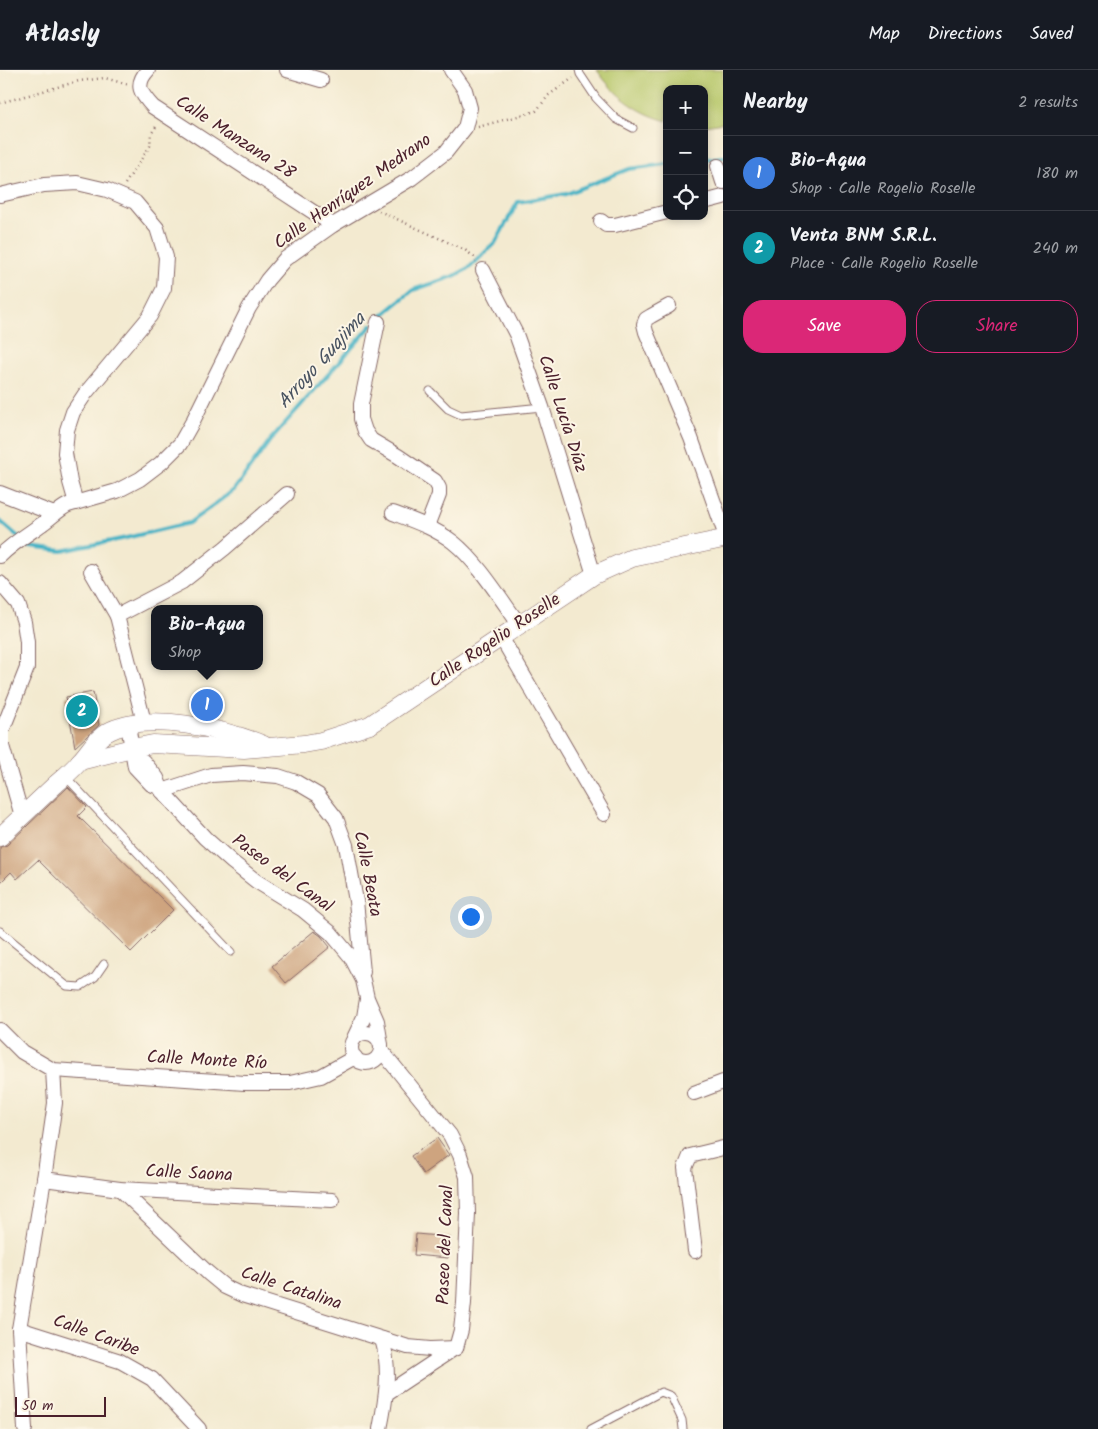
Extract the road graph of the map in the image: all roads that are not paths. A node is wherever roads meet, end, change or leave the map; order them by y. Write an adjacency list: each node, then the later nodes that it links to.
1 (148, 70): 14 (street, Calle Manzana 28)
2 (287, 70): 5 (street)
3 (452, 70): 14 (street, Calle Henríquez Medrano)
4 (579, 72): 6 (lane)
5 (321, 80)
6 (634, 128)
7 (718, 166): 8 (street)
8 (723, 182)
9 (0, 195): 22 (street)
10 (723, 198): 11 (street)
11 (708, 201)
12 (663, 213): 13 (street)
13 (601, 221)
14 (333, 225): 22 (street, Calle Henríquez Medrano)
15 (483, 270): 19 (street, Calle Lucía Díaz)
16 (668, 306): 26 (street)
17 (378, 322): 25 (street)
18 (430, 391): 19 (lane)
19 (542, 407): 30 (street, Calle Lucía Díaz)
20 (0, 493): 24 (street)
21 (286, 494): 32 (street)
22 (76, 503): 24 (street, Calle Henríquez Medrano)
23 (393, 513): 25 (street)
24 (54, 514): 28 (street, Calle Henríquez Medrano)
25 (427, 526): 33 (street)
26 (723, 528)
27 (723, 539): 30 (street, Calle Rogelio Roselle)
28 (0, 556)
29 (91, 571): 32 (street)
30 (594, 575): 33 (street, Calle Rogelio Roselle)
31 (0, 583): 36 (street)
32 (117, 616): 35 (street)
33 (519, 624): 34 (street, Calle Rogelio Roselle)
34 (501, 637): 37 (street, Calle Rogelio Roselle); 42 (street)
35 (136, 723): 37 (street, Calle Rogelio Roselle); 38 (street); 39 (street, Calle Rogelio Roselle)
36 (1, 730): 43 (street)
37 (269, 747): 38 (street, Calle Rogelio Roselle)
38 (133, 753): 39 (street, Calle Rogelio Roselle); 41 (street, Paseo del Canal)
39 (80, 761): 40 (street, Calle Rogelio Roselle)
40 (65, 776): 43 (street, Calle Rogelio Roselle); 46 (lane)
41 (161, 789): 48 (street, Paseo del Canal); 48 (street, Calle Beata)
42 (604, 814)
43 (22, 816): 44 (street, Calle Rogelio Roselle)
44 (0, 837)
45 (0, 931): 47 (lane)
46 (232, 952)
47 (104, 964)
48 (363, 980): 49 (street, Paseo del Canal)
49 (367, 998): 51 (street, Paseo del Canal); 52 (street, Paseo del Canal)
50 (0, 1030): 54 (street, Calle Monte Río)
51 (354, 1038): 52 (street); 53 (street)
52 (381, 1048): 53 (street); 64 (street, Paseo del Canal)
53 (355, 1057): 54 (street, Calle Monte Río)
54 (52, 1070): 58 (street)
55 (723, 1082): 56 (street)
56 (694, 1093)
57 (723, 1148): 61 (street)
58 (44, 1179): 59 (street, Calle Saona); 62 (street)
59 (120, 1189): 60 (street, Calle Saona); 63 (street, Calle Catalina)
60 (332, 1200)
61 (695, 1251)
62 (19, 1329): 66 (street); 67 (street, Calle Caribe)
63 (382, 1339): 64 (street, Calle Catalina); 65 (street)
64 (456, 1348): 65 (street)
65 (387, 1393): 68 (street)
66 (25, 1429)
67 (199, 1429)
68 (380, 1429)
69 (591, 1429): 70 (lane)
70 (683, 1429)

